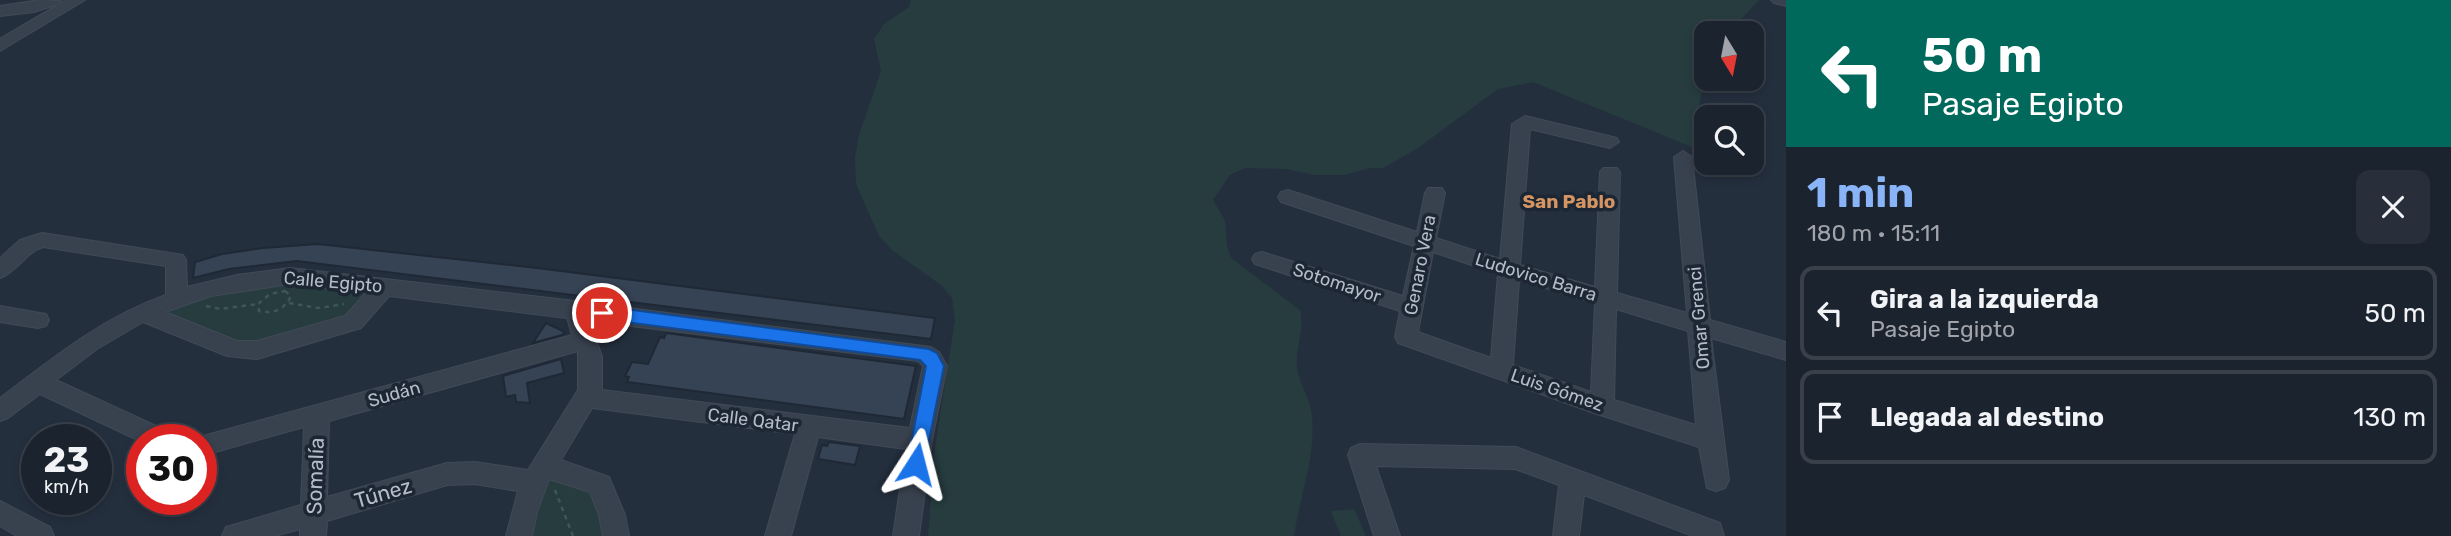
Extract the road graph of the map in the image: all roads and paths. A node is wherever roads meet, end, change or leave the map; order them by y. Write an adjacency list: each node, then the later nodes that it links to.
1 (53, 0): 5 (street); 6 (street)
2 (77, 0): 6 (street)
3 (1779, 0): 4 (street)
4 (1786, 1)
5 (0, 13): 6 (street)
6 (32, 19): 7 (street); 8 (street)
7 (0, 32)
8 (0, 46)
9 (1611, 142): 17 (street)
10 (1683, 156): 28 (street, Omar Grenci)
11 (1610, 172): 20 (street)
12 (1435, 193): 14 (street, Genaro Vera)
13 (1288, 197): 14 (street, Ludovico Barra)
14 (1423, 243): 17 (street, Ludovico Barra); 23 (street, Genaro Vera)
15 (1262, 259): 23 (street, Sotomayor)
16 (0, 270): 19 (street)
17 (1511, 270): 20 (street, Ludovico Barra); 32 (street)
18 (385, 286): 19 (street, Calle Egipto); 24 (street, Calle Egipto); 25 (street)
19 (177, 297): 25 (street, Calle Egipto)
20 (1606, 299): 28 (street, Ludovico Barra); 35 (street)
21 (354, 300): 22 (path)
22 (289, 303): 22 (path)
23 (1412, 307): 29 (street, Genaro Vera)
24 (575, 309): 30 (street); 40 (street, Calle Egipto)
25 (144, 313): 33 (street, Calle Egipto)
26 (0, 314): 27 (street)
27 (38, 320)
28 (1700, 326): 31 (street, Ludovico Barra); 41 (street, Omar Grenci)
29 (1406, 337): 32 (street, Luis Gómez)
30 (586, 340): 34 (street); 37 (street, Sudán)
31 (1786, 351)
32 (1502, 370): 35 (street, Luis Gómez)
33 (38, 383): 36 (street, Calle Egipto); 38 (street)
34 (586, 398): 39 (street, Calle Qatar); 44 (street)
35 (1602, 406): 41 (street, Luis Gómez)
36 (0, 411)
37 (317, 415): 42 (street, Sudán); 47 (street, Somalía)
38 (127, 424)
39 (809, 427): 40 (street, Calle Qatar); 54 (street)
40 (920, 440): 55 (street)
41 (1710, 440): 45 (street, Omar Grenci)
42 (217, 442)
43 (1573, 478): 48 (street); 56 (street); 57 (street)
44 (544, 480): 47 (street, Túnez); 51 (street); 52 (path); 53 (street, Túnez)
45 (1716, 480)
46 (0, 513): 49 (street)
47 (313, 525): 50 (street, Túnez)
48 (1711, 533)
49 (41, 536)
50 (235, 536)
51 (519, 536)
52 (573, 536)
53 (617, 536)
54 (778, 536)
55 (906, 536)
56 (1387, 536)
57 (1566, 536)

